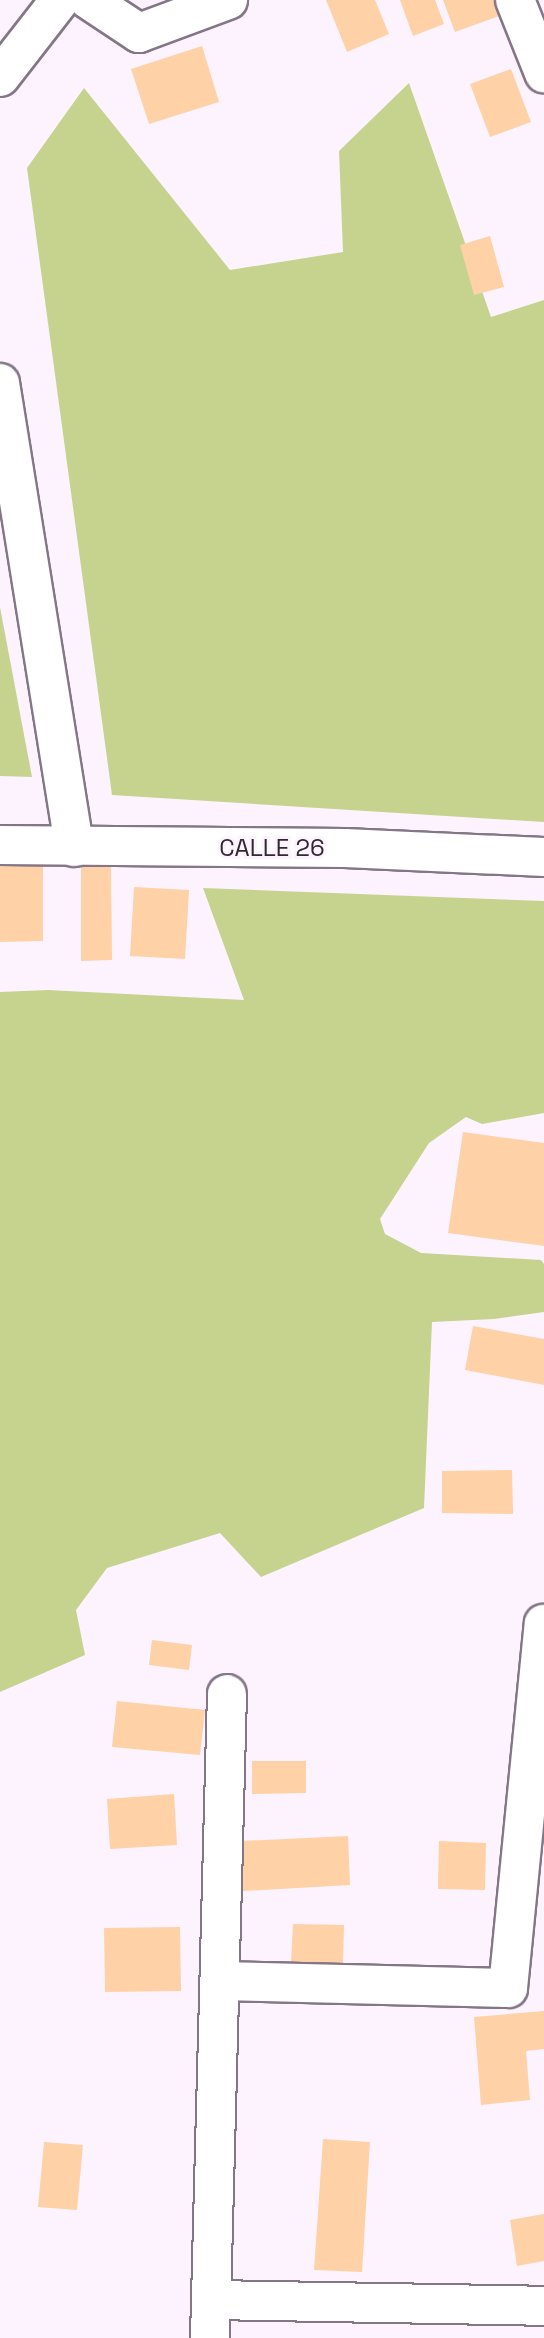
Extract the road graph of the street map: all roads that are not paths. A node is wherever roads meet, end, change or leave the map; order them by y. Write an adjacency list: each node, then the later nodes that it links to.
1 (60, 0): 6 (street)
2 (89, 0): 3 (street)
3 (228, 0)
4 (515, 0): 5 (street)
5 (544, 73)
6 (0, 77)
7 (0, 383): 9 (street)
8 (0, 845): 9 (street, CALLE 26)
9 (74, 847): 10 (street, CALLE 26)
10 (544, 857)
11 (544, 1624): 13 (street)
12 (227, 1693): 13 (street)
13 (220, 1981): 14 (street)
14 (211, 2300): 15 (street); 16 (street)
15 (525, 2317)
16 (210, 2338)

